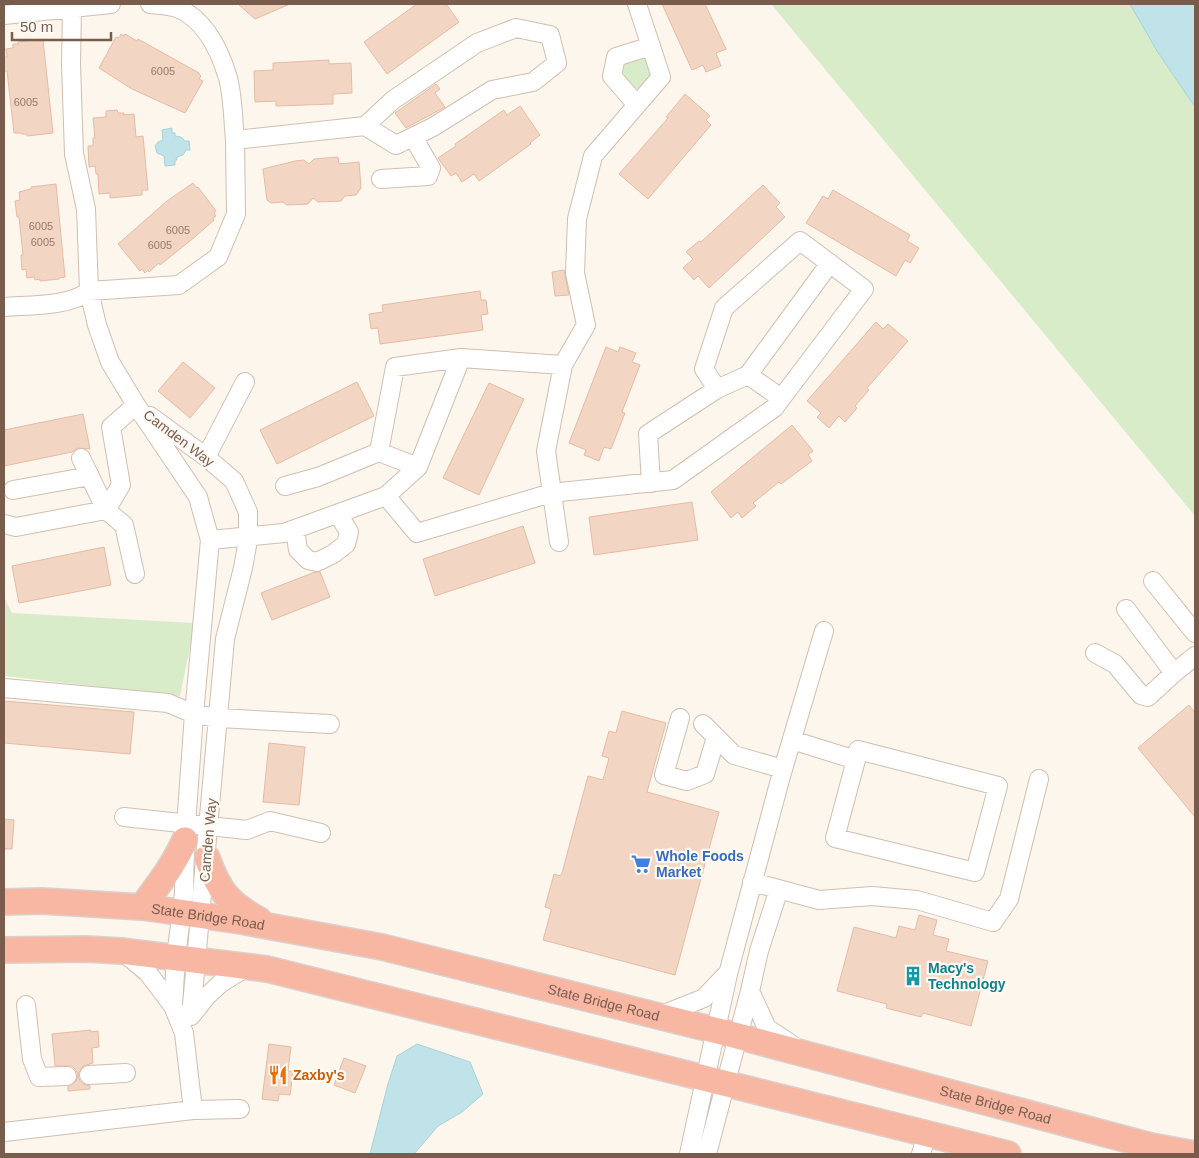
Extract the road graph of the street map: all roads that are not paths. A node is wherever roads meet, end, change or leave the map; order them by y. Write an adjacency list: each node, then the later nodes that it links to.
1 (111, 4): 4 (street)
2 (150, 4): 5 (street)
3 (637, 4): 7 (street)
4 (72, 8): 6 (street); 14 (street)
5 (185, 8): 11 (street)
6 (4, 15)
7 (650, 46): 8 (street); 8 (street)
8 (637, 105): 17 (street)
9 (365, 126): 10 (street); 10 (street); 11 (street)
10 (413, 137): 12 (street)
11 (235, 140): 14 (street)
12 (381, 180)
13 (830, 263): 18 (street); 20 (street); 21 (street)
14 (89, 291): 15 (street); 22 (street)
15 (4, 307)
16 (461, 358): 17 (street); 23 (street); 26 (street)
17 (563, 365): 31 (street)
18 (748, 375): 20 (street); 21 (street)
19 (245, 382): 24 (street)
20 (717, 389): 28 (street)
21 (781, 398): 28 (street)
22 (136, 405): 24 (street, Camden Way); 33 (street); 38 (street, Camden Way)
23 (379, 452): 26 (street); 29 (street)
24 (206, 457): 37 (street, Camden Way)
25 (81, 458): 27 (street)
26 (418, 467): 32 (street)
27 (90, 476): 30 (street); 33 (street)
28 (651, 483): 31 (street)
29 (285, 486)
30 (13, 490)
31 (551, 494): 32 (street); 39 (street)
32 (386, 496): 34 (street)
33 (106, 510): 35 (street); 40 (street)
34 (338, 514): 36 (street); 36 (street)
35 (4, 524)
36 (295, 529): 37 (street)
37 (248, 536): 38 (street); 50 (street, Camden Way)
38 (210, 540): 49 (street, Camden Way)
39 (559, 542)
40 (135, 574)
41 (1153, 581): 44 (street)
42 (1126, 609): 47 (street)
43 (824, 631): 55 (street)
44 (1195, 633)
45 (1095, 653): 47 (street)
46 (1195, 656): 47 (street)
47 (1174, 673)
48 (4, 688): 49 (street)
49 (194, 714): 50 (street); 61 (street, Camden Way)
50 (219, 718): 52 (street); 60 (street, Camden Way)
51 (680, 718): 54 (street)
52 (330, 724)
53 (703, 724): 54 (street)
54 (716, 737): 57 (street)
55 (792, 740): 56 (street); 57 (street)
56 (856, 760): 56 (street)
57 (783, 769): 64 (street)
58 (1039, 779): 65 (street)
59 (124, 817): 61 (street)
60 (210, 826): 61 (street); 62 (street); 63 (street, Camden Way)
61 (186, 832): 67 (highway); 68 (street, Camden Way)
62 (321, 833)
63 (206, 858): 68 (street, Camden Way); 69 (highway)
64 (752, 882): 65 (street); 74 (street)
65 (780, 889): 75 (street)
66 (4, 902): 67 (highway, State Bridge Road)
67 (142, 907): 68 (highway, State Bridge Road)
68 (191, 915): 69 (highway, State Bridge Road); 72 (street)
69 (268, 925): 79 (highway, State Bridge Road)
70 (4, 950): 71 (highway)
71 (121, 951): 72 (highway); 77 (street)
72 (186, 959): 73 (highway); 77 (street); 78 (street)
73 (246, 967): 78 (street); 86 (highway)
74 (728, 974): 79 (street); 81 (street)
75 (750, 991): 81 (street); 82 (street)
76 (26, 1005): 85 (street)
77 (173, 1006): 80 (street)
78 (191, 1016): 80 (street)
79 (659, 1016): 81 (highway, State Bridge Road)
80 (184, 1032): 88 (street)
81 (727, 1033): 82 (highway, State Bridge Road); 86 (street); 86 (street)
82 (807, 1054): 94 (highway, State Bridge Road)
83 (126, 1073): 84 (street)
84 (89, 1075)
85 (67, 1076)
86 (716, 1082): 90 (highway); 91 (street); 92 (street)
87 (240, 1109): 88 (street)
88 (193, 1110): 89 (street)
89 (4, 1132)
90 (924, 1144): 93 (highway)
91 (689, 1154)
92 (707, 1154)
93 (1008, 1154)
94 (1195, 1154)

